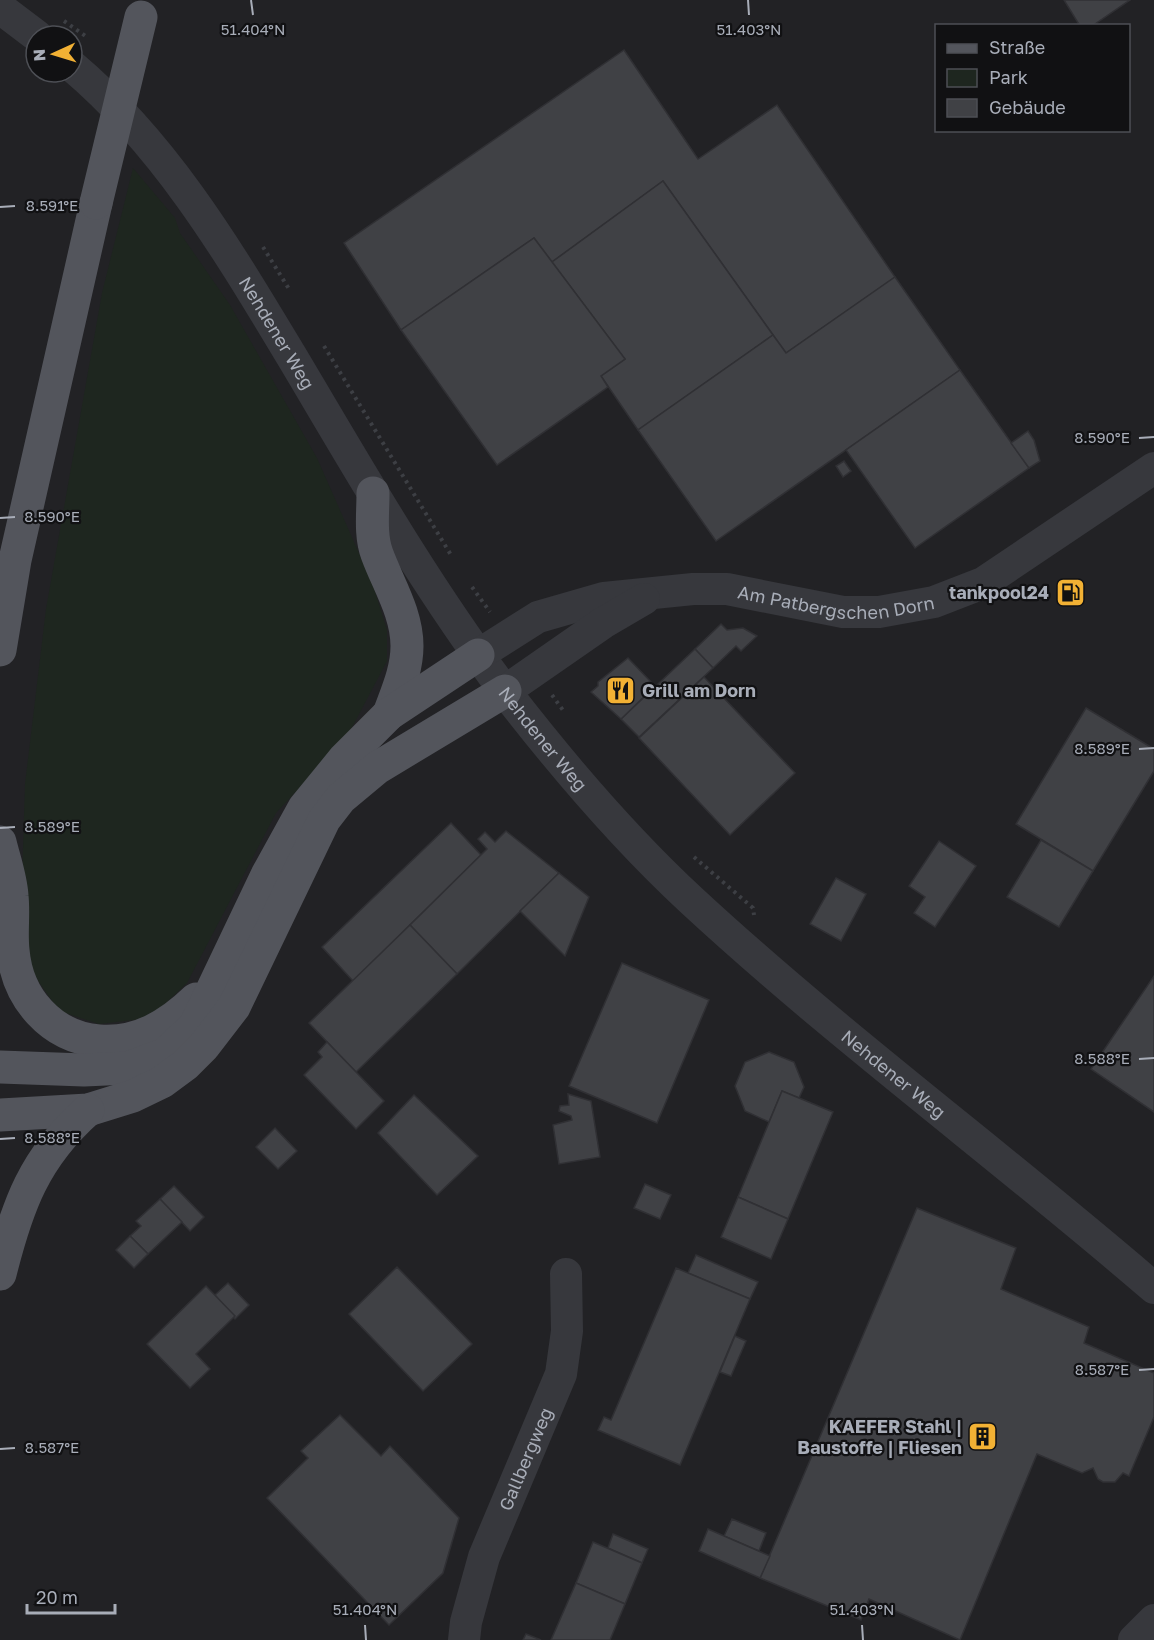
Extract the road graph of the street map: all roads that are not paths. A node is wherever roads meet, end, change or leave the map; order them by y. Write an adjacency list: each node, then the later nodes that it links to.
1 (0, 8): 3 (street)
2 (143, 8): 8 (main road, bridge)
3 (40, 24)
4 (84, 77): 6 (street, Nehdener Weg)
5 (1154, 468): 7 (street, Am Patbergschen Dorn)
6 (373, 494): 9 (street, Nehdener Weg); 11 (main road)
7 (659, 593): 9 (street, Am Patbergschen Dorn); 10 (street, Am Patbergschen Dorn)
8 (0, 650)
9 (478, 655): 10 (street, Nehdener Weg); 11 (main road)
10 (505, 691): 15 (main road); 19 (street, Nehdener Weg)
11 (389, 714): 13 (main road)
12 (0, 842): 13 (main road)
13 (217, 979): 14 (main road)
14 (0, 1066)
15 (88, 1110): 16 (main road); 17 (main road)
16 (0, 1114)
17 (0, 1274)
18 (566, 1274): 21 (street, Gallbergweg)
19 (1154, 1288)
20 (1154, 1620): 22 (street)
21 (464, 1640)
22 (1134, 1640)

